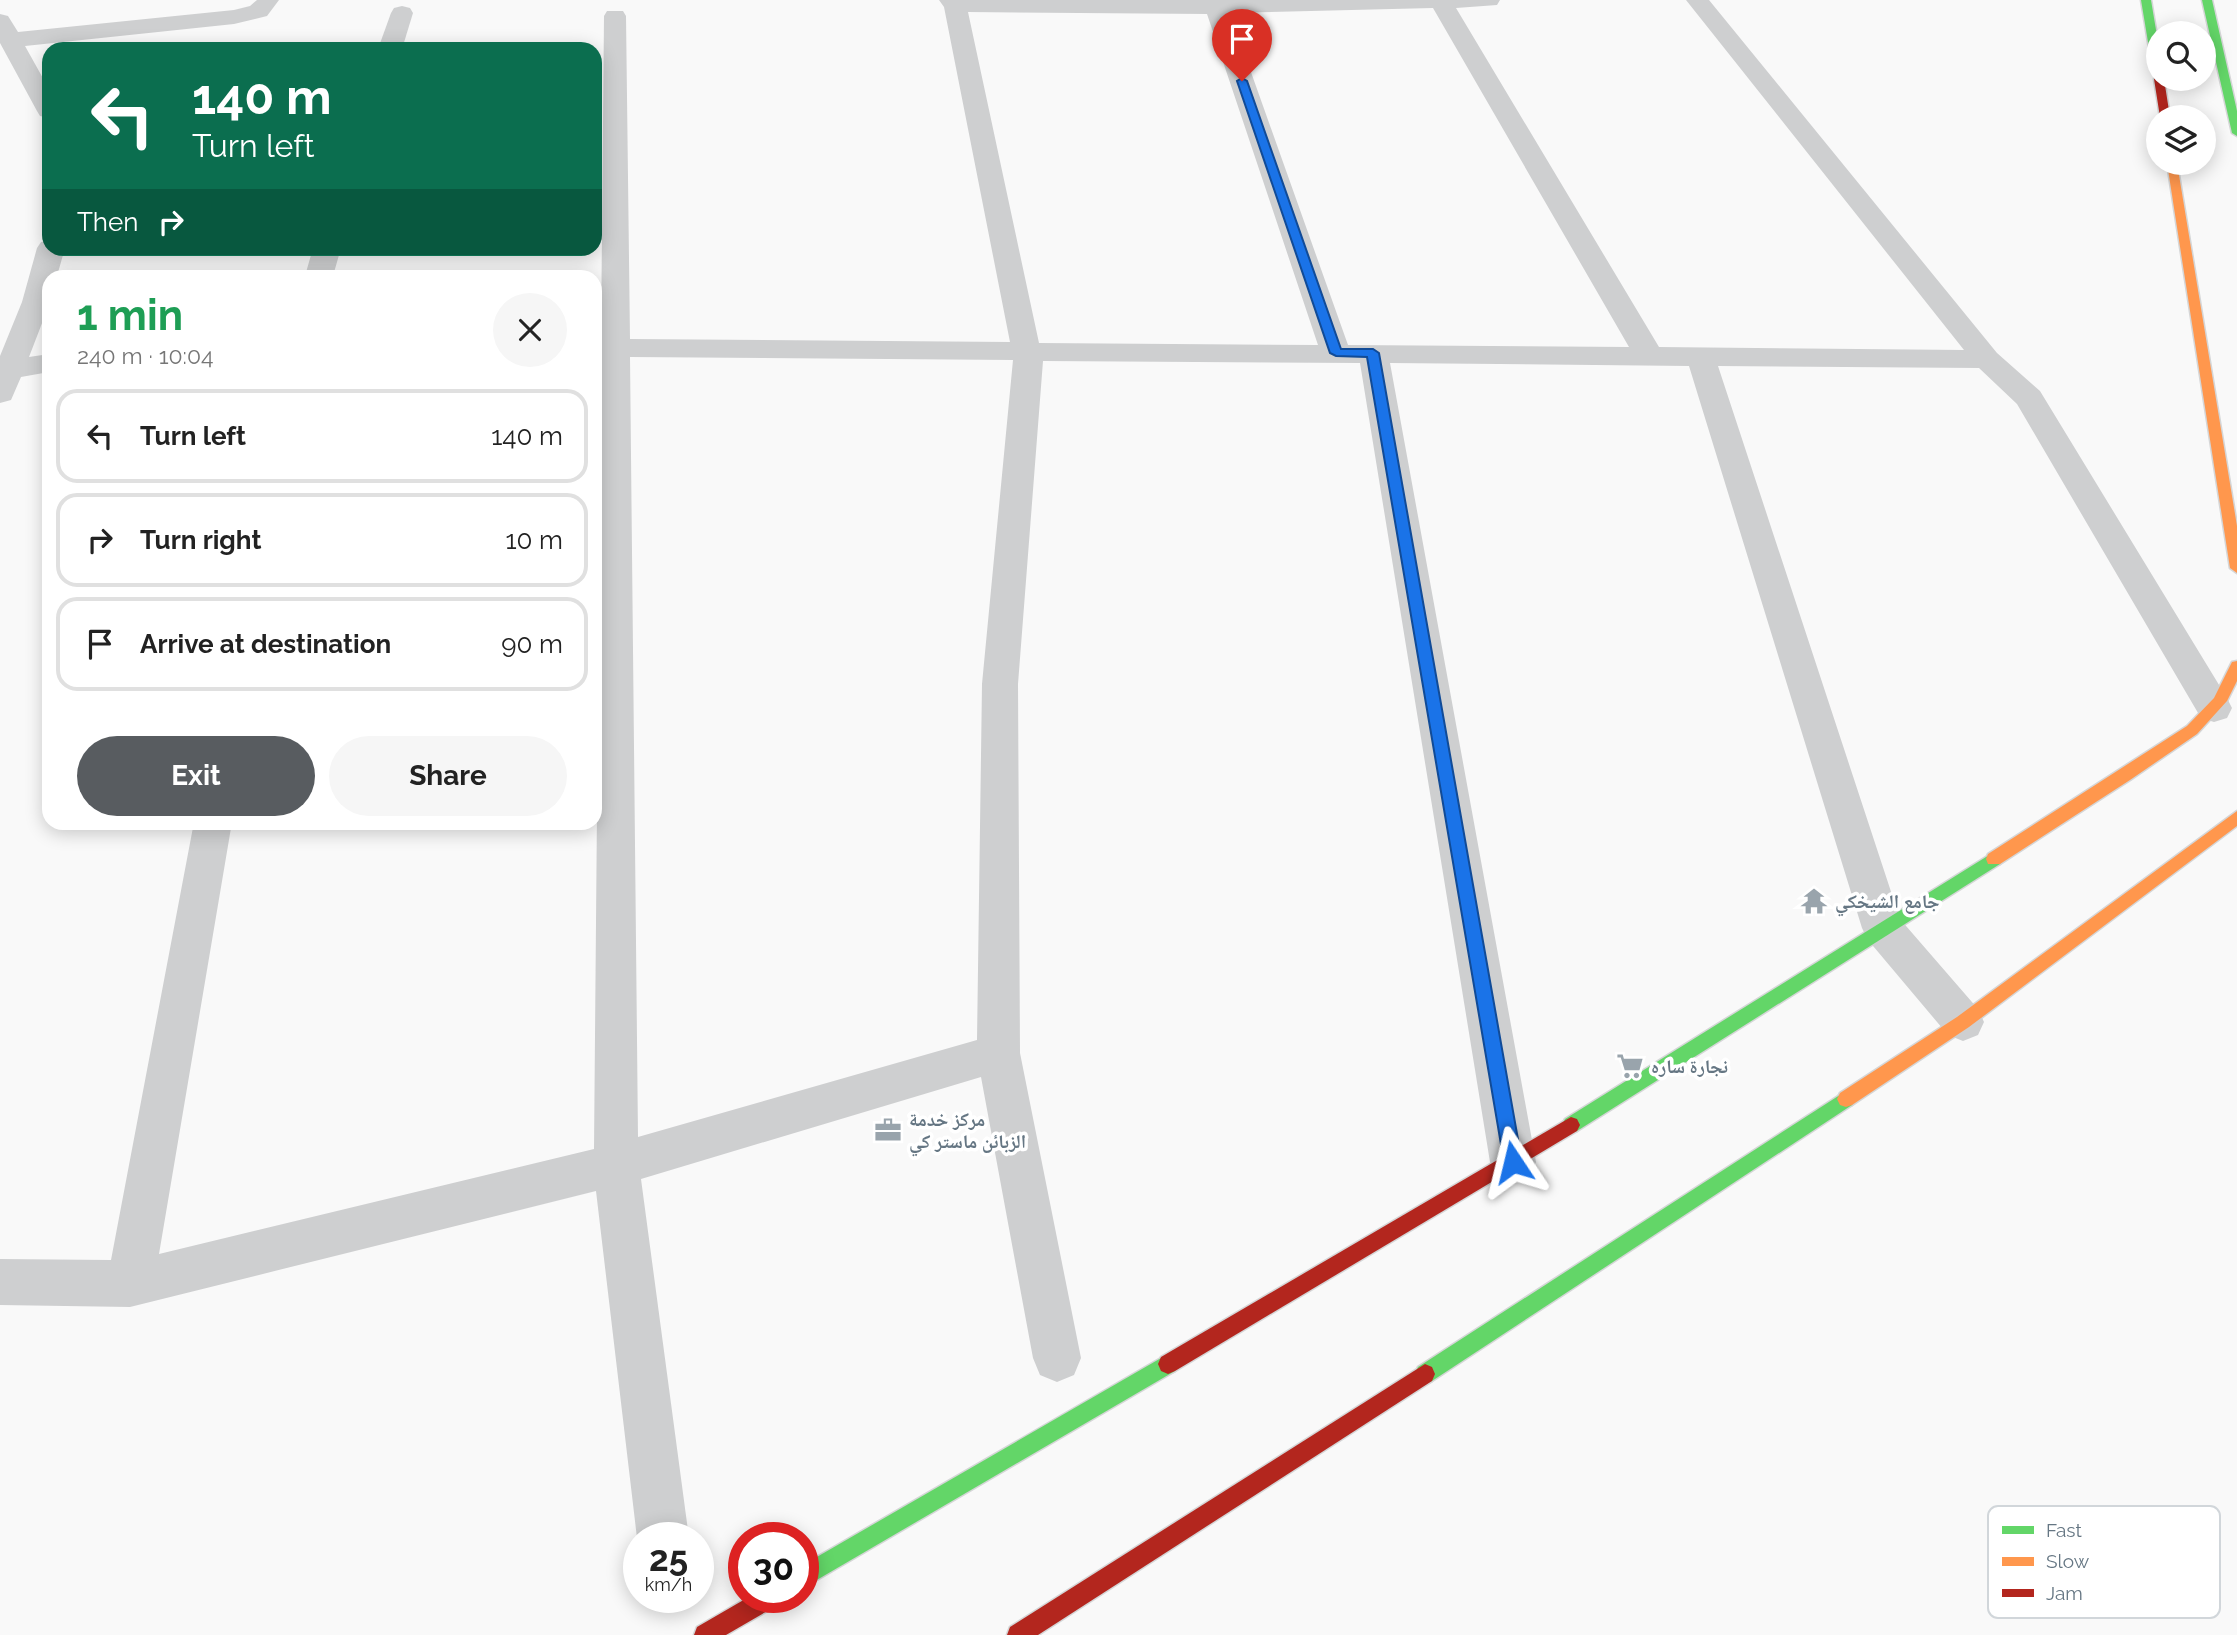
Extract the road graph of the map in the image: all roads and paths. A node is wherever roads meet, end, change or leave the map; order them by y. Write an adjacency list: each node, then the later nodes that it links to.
1 (268, 0): 13 (street)
2 (1489, 0): 6 (street)
3 (1697, 0): 25 (street)
4 (2146, 0): 12 (street)
5 (2207, 0): 16 (street)
6 (1441, 2): 8 (street); 24 (street)
7 (952, 3): 9 (street); 20 (street)
8 (1285, 3): 9 (street)
9 (1216, 7): 21 (street)
10 (402, 13): 14 (street)
11 (615, 16): 19 (street)
12 (2150, 21)
13 (5, 30): 15 (street)
14 (392, 42)
15 (42, 98)
16 (2237, 133)
17 (2174, 175): 28 (street)
18 (42, 280): 27 (street)
19 (605, 349): 20 (street); 37 (street)
20 (1026, 350): 21 (street); 35 (street)
21 (1336, 353): 22 (street)
22 (1373, 353): 24 (street); 36 (street)
23 (1700, 355): 24 (street); 25 (street); 33 (street)
24 (1649, 356)
25 (1987, 359): 30 (street)
26 (42, 365): 27 (street)
27 (4, 377)
28 (2237, 568)
29 (2237, 666): 30 (street)
30 (2214, 708): 33 (street)
31 (2237, 817): 34 (street)
32 (212, 830): 39 (street)
33 (1882, 928): 34 (street); 36 (street)
34 (1963, 1022): 45 (street)
35 (998, 1053): 37 (street); 40 (street)
36 (1513, 1162): 42 (street)
37 (616, 1165): 39 (street); 41 (street)
38 (0, 1282): 39 (street)
39 (130, 1284)
40 (1057, 1358)
41 (661, 1522)
42 (819, 1568)
43 (742, 1613): 44 (street)
44 (705, 1635)
45 (1018, 1635)

